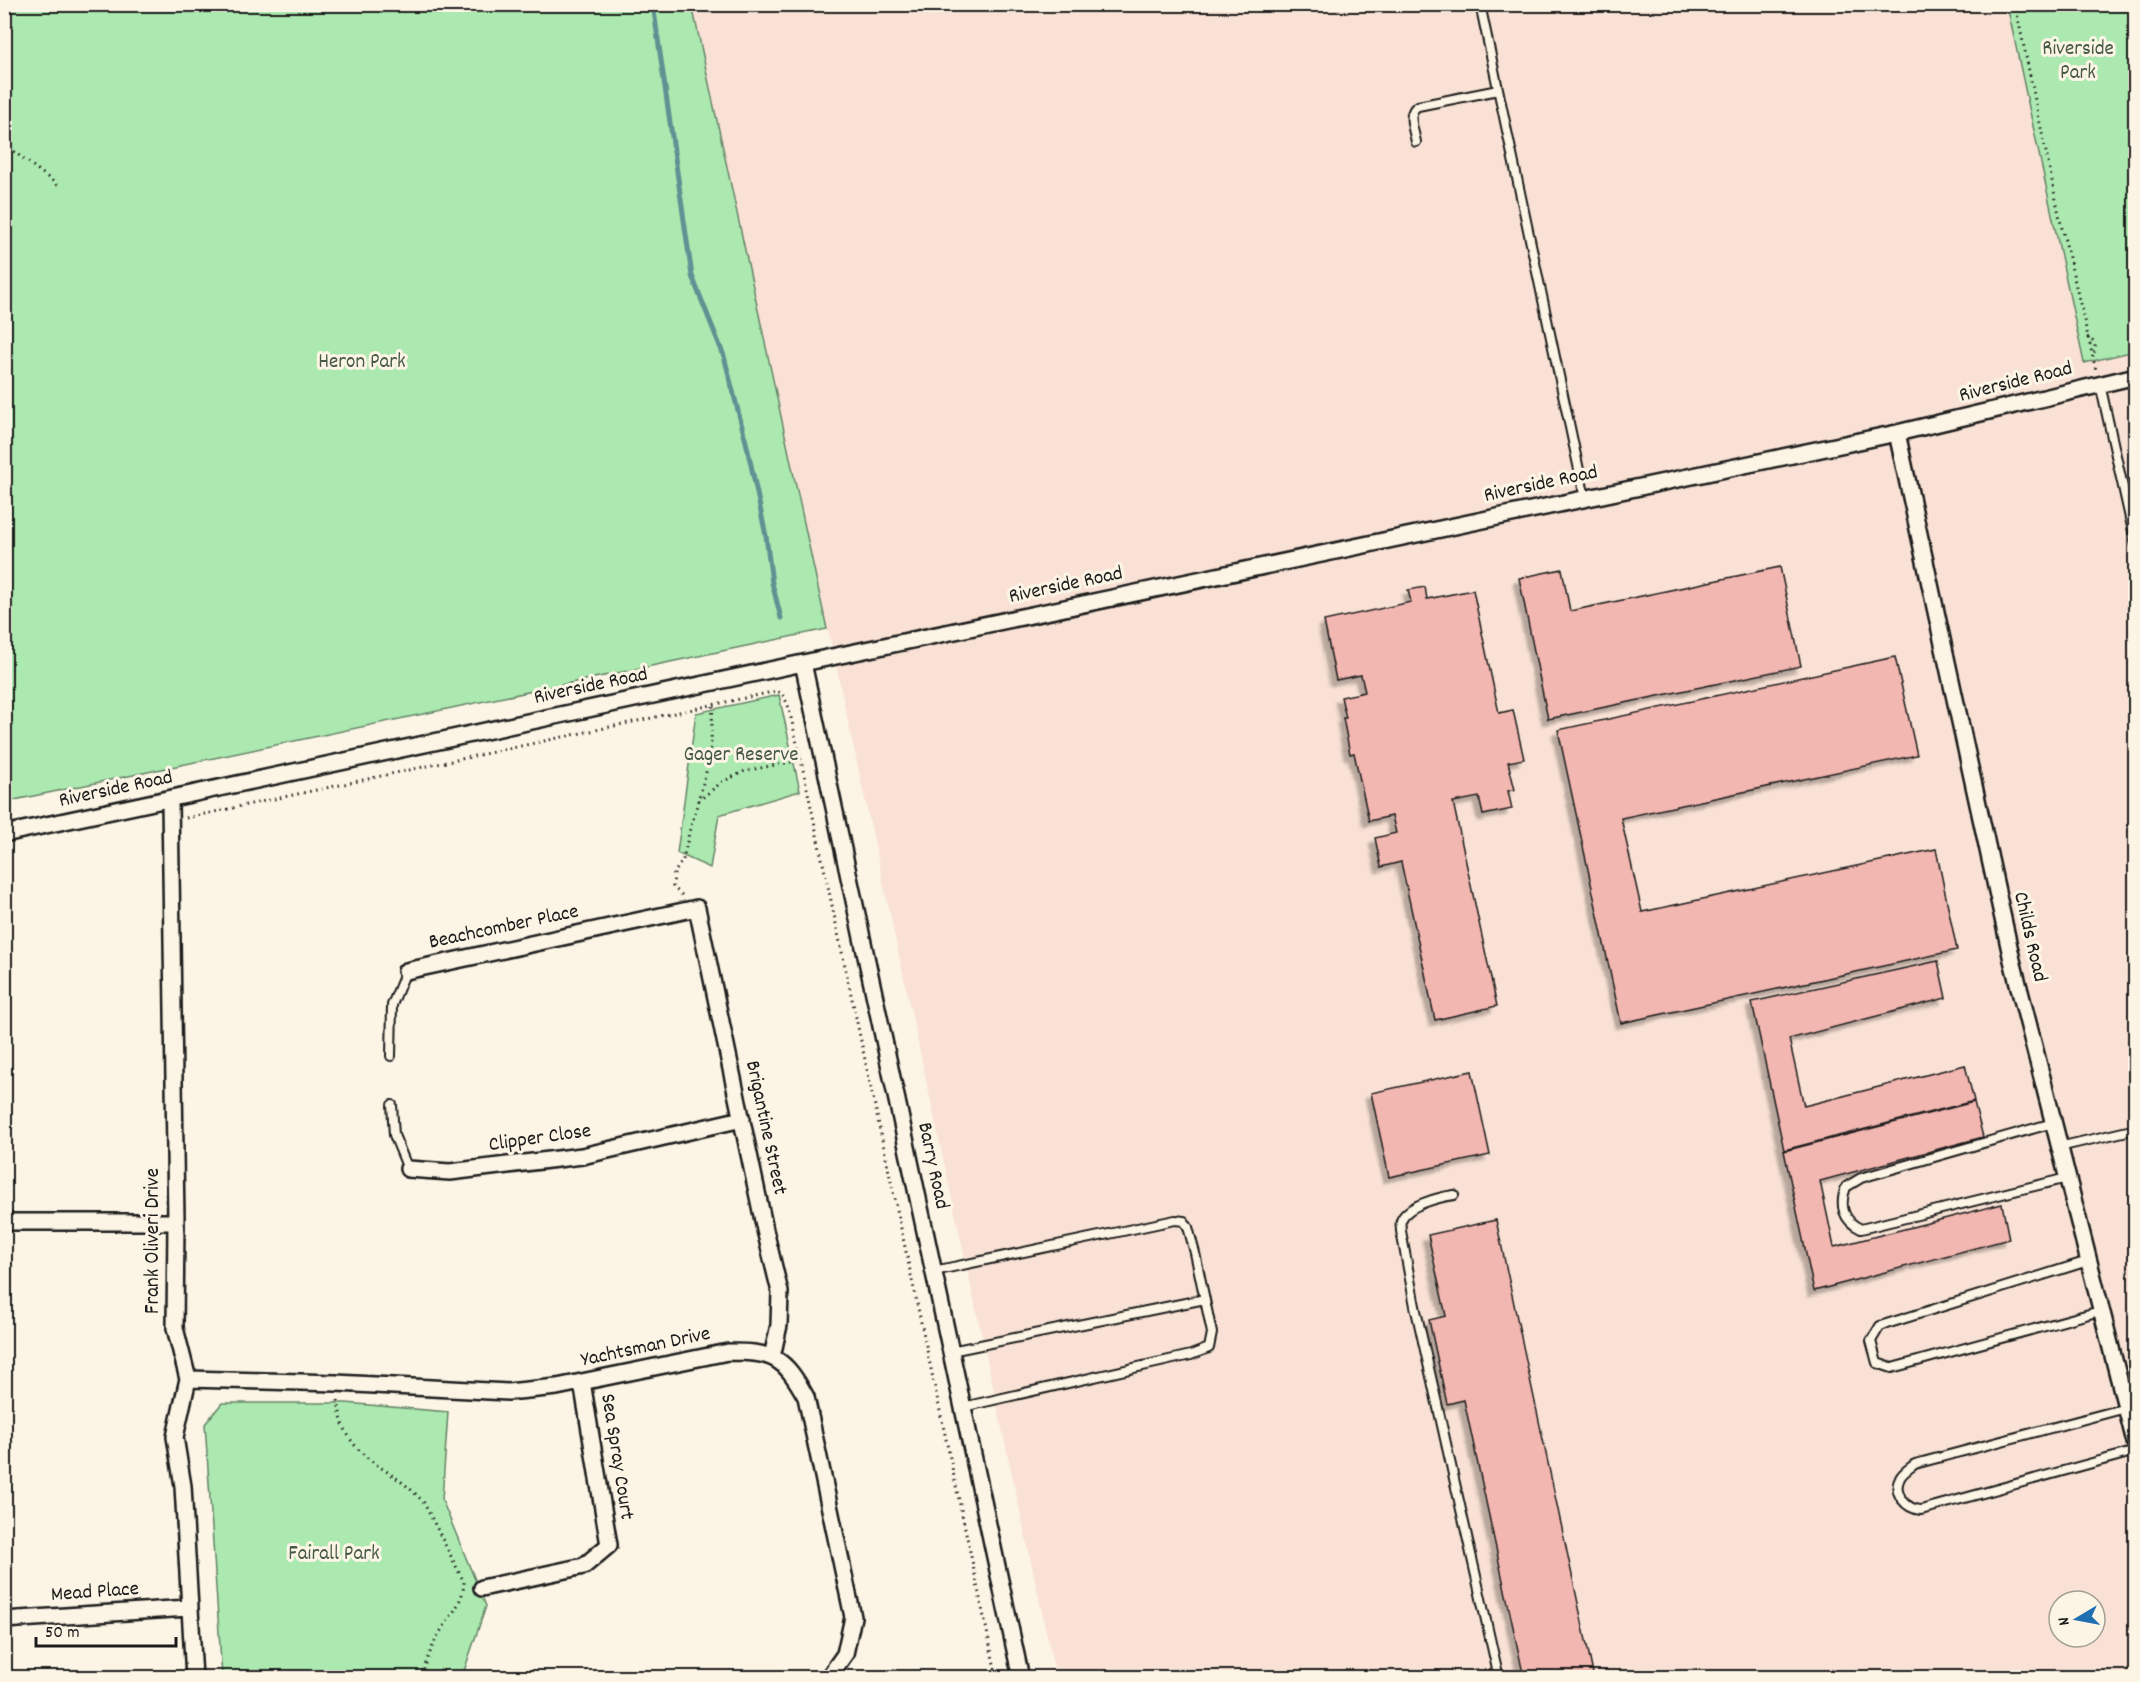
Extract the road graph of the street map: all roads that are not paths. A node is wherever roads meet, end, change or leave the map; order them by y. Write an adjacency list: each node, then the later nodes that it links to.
1 (1480, 4): 2 (lane)
2 (1498, 90): 3 (lane); 7 (lane)
3 (1416, 142)
4 (2136, 376): 5 (street, Riverside Road)
5 (2100, 384): 6 (street, Riverside Road); 8 (lane)
6 (1897, 433): 7 (street, Riverside Road); 17 (street, Childs Road)
7 (1585, 498): 9 (street, Riverside Road)
8 (2136, 546)
9 (803, 663): 10 (street, Riverside Road); 26 (street, Barry Road)
10 (170, 800): 11 (street, Riverside Road); 24 (street, Frank Oliveri Drive)
11 (4, 834)
12 (696, 908): 13 (street, Beachcomber Place); 16 (street, Brigantine Street)
13 (406, 971): 14 (lane, Beachcomber Place)
14 (391, 1056)
15 (392, 1105): 20 (lane, Clipper Close)
16 (742, 1119): 20 (street, Clipper Close); 30 (street, Brigantine Street)
17 (2053, 1123): 19 (street, Childs Road); 21 (lane)
18 (2136, 1129): 19 (lane)
19 (2059, 1147): 21 (street, Childs Road)
20 (408, 1169)
21 (2067, 1178): 25 (street, Childs Road)
22 (1454, 1196): 43 (lane)
23 (4, 1222): 24 (street)
24 (176, 1222): 31 (street, Frank Oliveri Drive)
25 (2088, 1261): 28 (street, Childs Road); 28 (lane)
26 (934, 1271): 27 (lane); 29 (street, Barry Road)
27 (1205, 1299): 29 (lane); 33 (lane)
28 (2100, 1311): 34 (street, Childs Road)
29 (951, 1351): 33 (street, Barry Road)
30 (772, 1357): 32 (street, Yachtsman Drive); 41 (street, Yachtsman Drive)
31 (188, 1379): 32 (street, Yachtsman Drive); 38 (street, Frank Oliveri Drive)
32 (582, 1382): 37 (street, Sea Spray Court)
33 (963, 1407): 42 (street, Barry Road)
34 (2126, 1408): 35 (street, Childs Road); 36 (lane)
35 (2136, 1446)
36 (2136, 1452)
37 (482, 1588)
38 (188, 1608): 39 (street, Mead Place); 40 (street, Frank Oliveri Drive)
39 (4, 1620)
40 (194, 1677)
41 (831, 1677)
42 (1021, 1677)
43 (1499, 1677)

